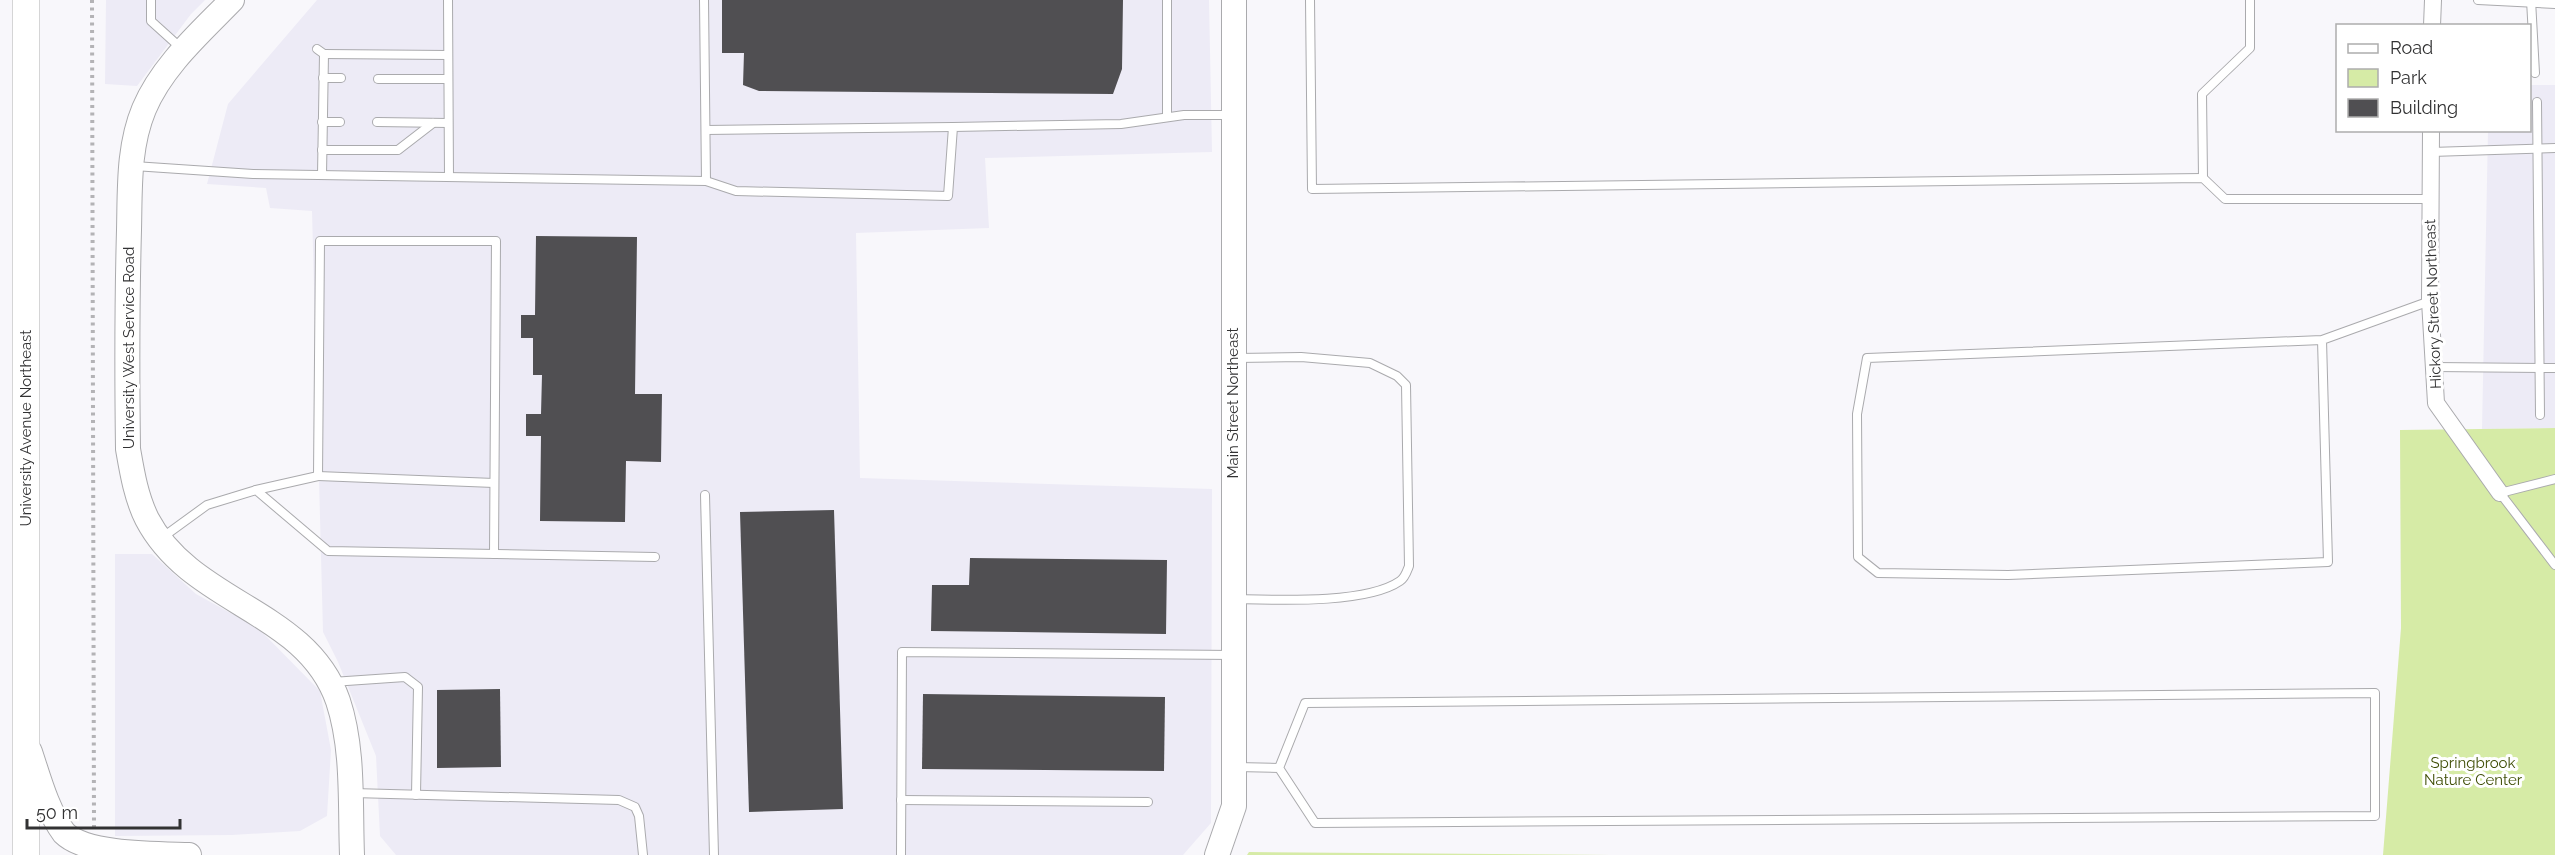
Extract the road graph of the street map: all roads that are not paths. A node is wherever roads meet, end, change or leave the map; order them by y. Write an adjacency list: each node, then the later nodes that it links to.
1 (26, 0): 63 (main road, University Avenue Northeast)
2 (151, 0): 15 (lane)
3 (232, 0): 15 (street, University West Service Road)
4 (448, 0): 16 (lane)
5 (704, 0): 31 (lane)
6 (1167, 0): 24 (lane)
7 (1234, 0): 23 (street, Main Street Northeast)
8 (1310, 0): 40 (lane)
9 (2250, 0): 40 (lane)
10 (2433, 0): 14 (street)
11 (2478, 0): 12 (lane)
12 (2531, 1): 13 (lane); 17 (lane)
13 (2555, 4)
14 (2432, 24)
15 (184, 50): 37 (street, University West Service Road)
16 (448, 55): 18 (lane); 21 (lane)
17 (2535, 73)
18 (323, 78): 19 (lane); 25 (lane)
19 (341, 78)
20 (378, 79): 21 (lane)
21 (448, 79): 29 (lane)
22 (2537, 102): 33 (lane)
23 (1234, 115): 24 (lane); 45 (street, Main Street Northeast)
24 (1167, 117): 30 (lane)
25 (322, 122): 26 (lane); 35 (lane)
26 (340, 122)
27 (377, 122): 28 (lane)
28 (433, 123): 29 (lane); 35 (lane)
29 (448, 123): 39 (lane)
30 (953, 127): 31 (lane); 41 (lane)
31 (705, 130): 41 (lane)
32 (2431, 132): 36 (street, Hickory Street Northeast)
33 (2537, 148): 34 (lane); 36 (lane); 47 (lane)
34 (2555, 148)
35 (322, 150): 38 (lane)
36 (2431, 152): 42 (street, Hickory Street Northeast)
37 (131, 166): 38 (lane); 56 (street, University West Service Road)
38 (321, 175): 39 (lane)
39 (449, 177): 41 (lane)
40 (2204, 178): 42 (lane)
41 (706, 181)
42 (2430, 198): 43 (street, Hickory Street Northeast)
43 (2430, 301): 44 (lane); 46 (street, Hickory Street Northeast)
44 (2322, 340): 44 (lane)
45 (1233, 358): 60 (street, Main Street Northeast); 60 (lane)
46 (2434, 367): 47 (lane); 54 (street, Hickory Street Northeast)
47 (2540, 367): 48 (lane); 49 (lane)
48 (2555, 368)
49 (2540, 415)
50 (318, 476): 52 (lane); 52 (lane); 53 (lane)
51 (2555, 479): 54 (lane)
52 (494, 483): 57 (lane)
53 (256, 490): 56 (lane); 57 (lane)
54 (2500, 493): 59 (lane)
55 (705, 495): 74 (lane)
56 (160, 539): 62 (street, University West Service Road)
57 (494, 554): 58 (lane)
58 (655, 557)
59 (2555, 565)
60 (1233, 599): 61 (street, Main Street Northeast)
61 (1234, 655): 64 (street, Main Street Northeast); 68 (lane)
62 (329, 682): 66 (street, University West Service Road); 67 (lane)
63 (25, 738): 70 (main road, University Avenue Northeast); 71 (street)
64 (1234, 767): 65 (lane); 76 (street, Main Street Northeast)
65 (1279, 768): 65 (lane)
66 (350, 793): 67 (lane); 72 (street, University West Service Road)
67 (416, 795): 73 (lane)
68 (901, 800): 69 (lane); 75 (lane)
69 (1148, 802)
70 (26, 855)
71 (189, 855)
72 (352, 855)
73 (643, 855)
74 (714, 855)
75 (901, 855)
76 (1217, 855)

